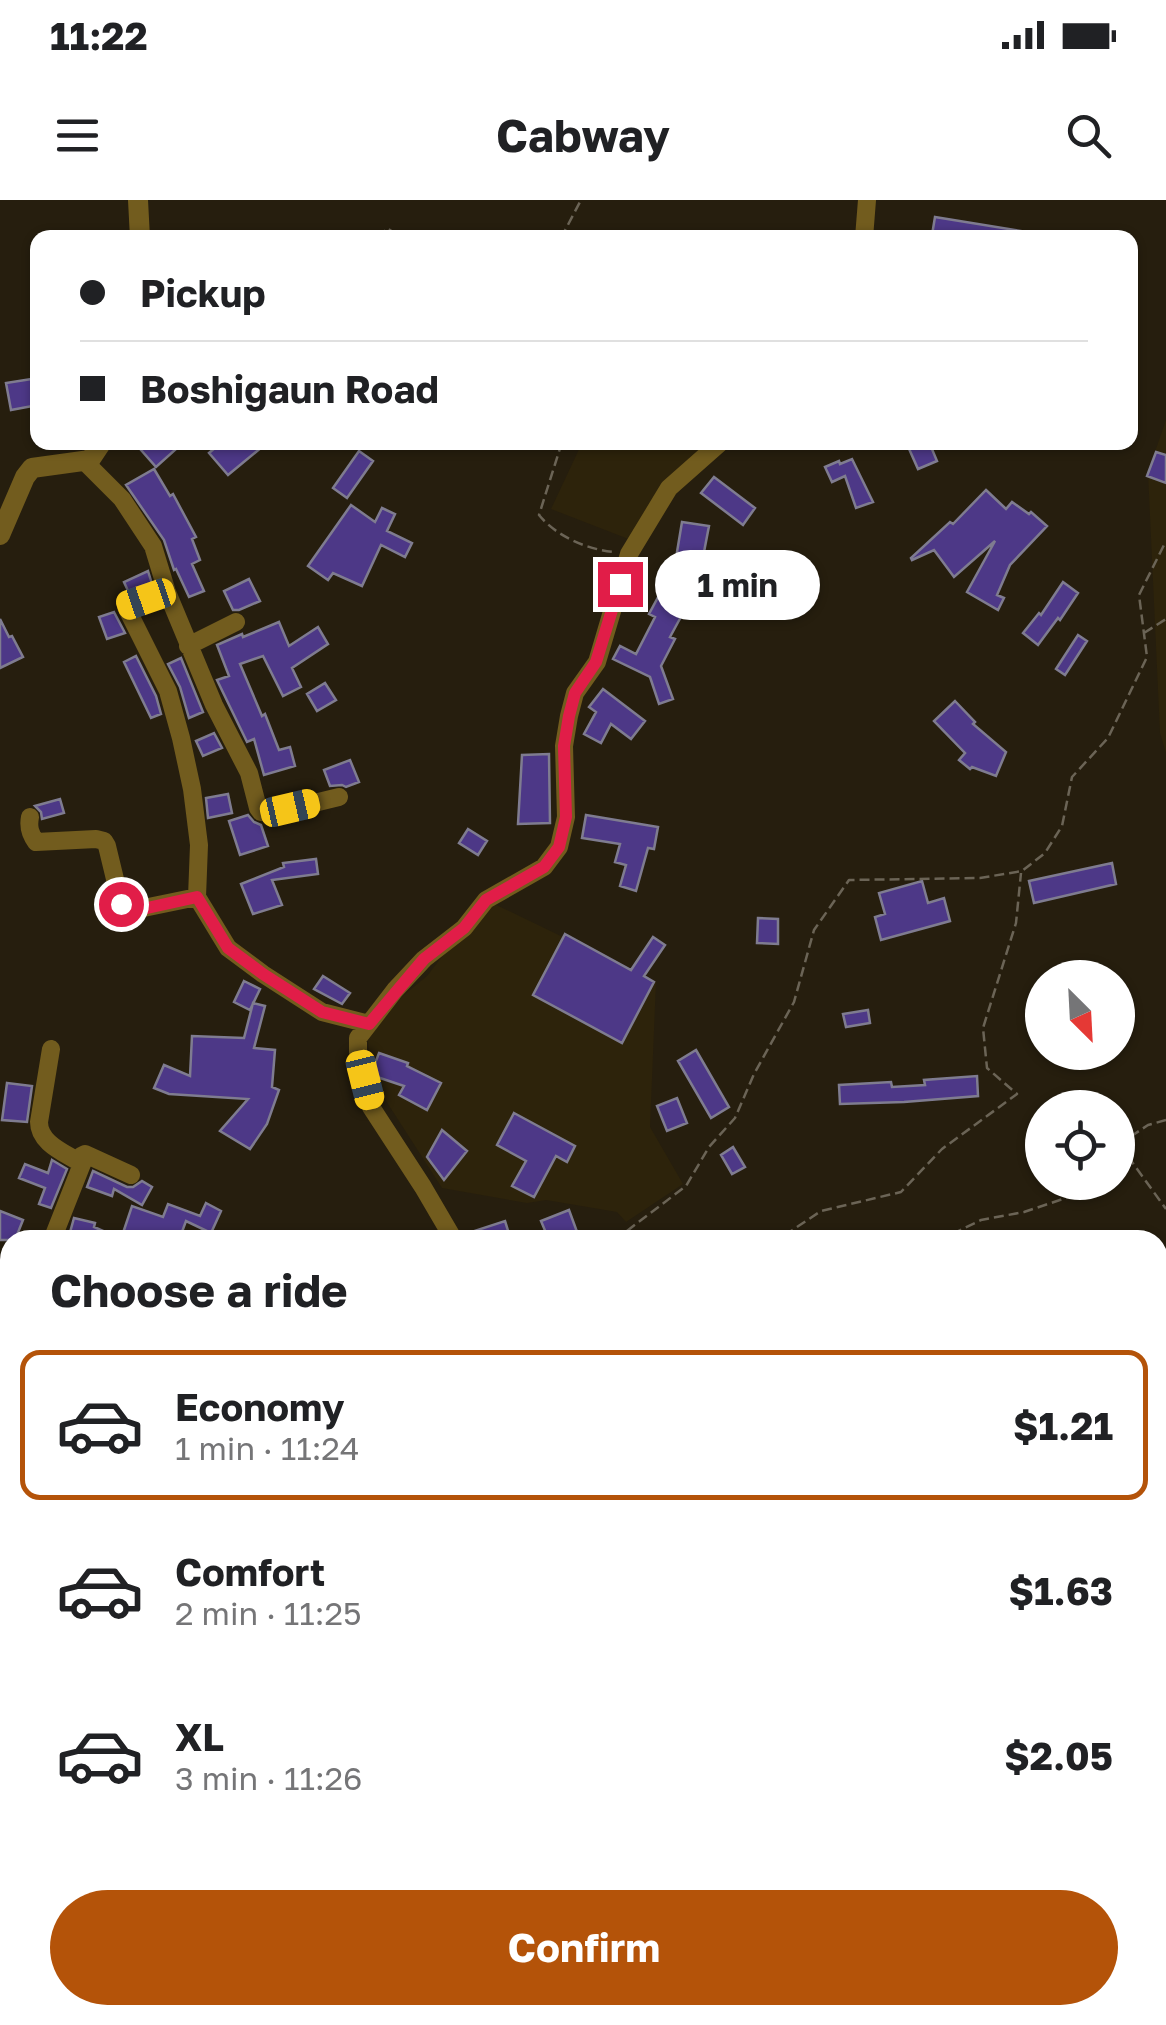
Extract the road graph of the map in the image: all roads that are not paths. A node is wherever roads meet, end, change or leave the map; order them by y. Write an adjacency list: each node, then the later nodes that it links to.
1 (138, 200): 3 (street)
2 (867, 200): 4 (street)
3 (140, 230)
4 (865, 230)
5 (712, 450): 14 (street)
6 (96, 451): 7 (street); 8 (street)
7 (0, 535)
8 (166, 592): 10 (street); 13 (street)
9 (236, 622): 10 (street)
10 (188, 646): 11 (street)
11 (339, 797)
12 (30, 817): 13 (street)
13 (197, 897): 14 (street)
14 (369, 1024): 19 (street)
15 (51, 1049): 16 (street)
16 (82, 1164): 17 (street); 18 (street)
17 (130, 1175)
18 (56, 1230)
19 (448, 1230)

